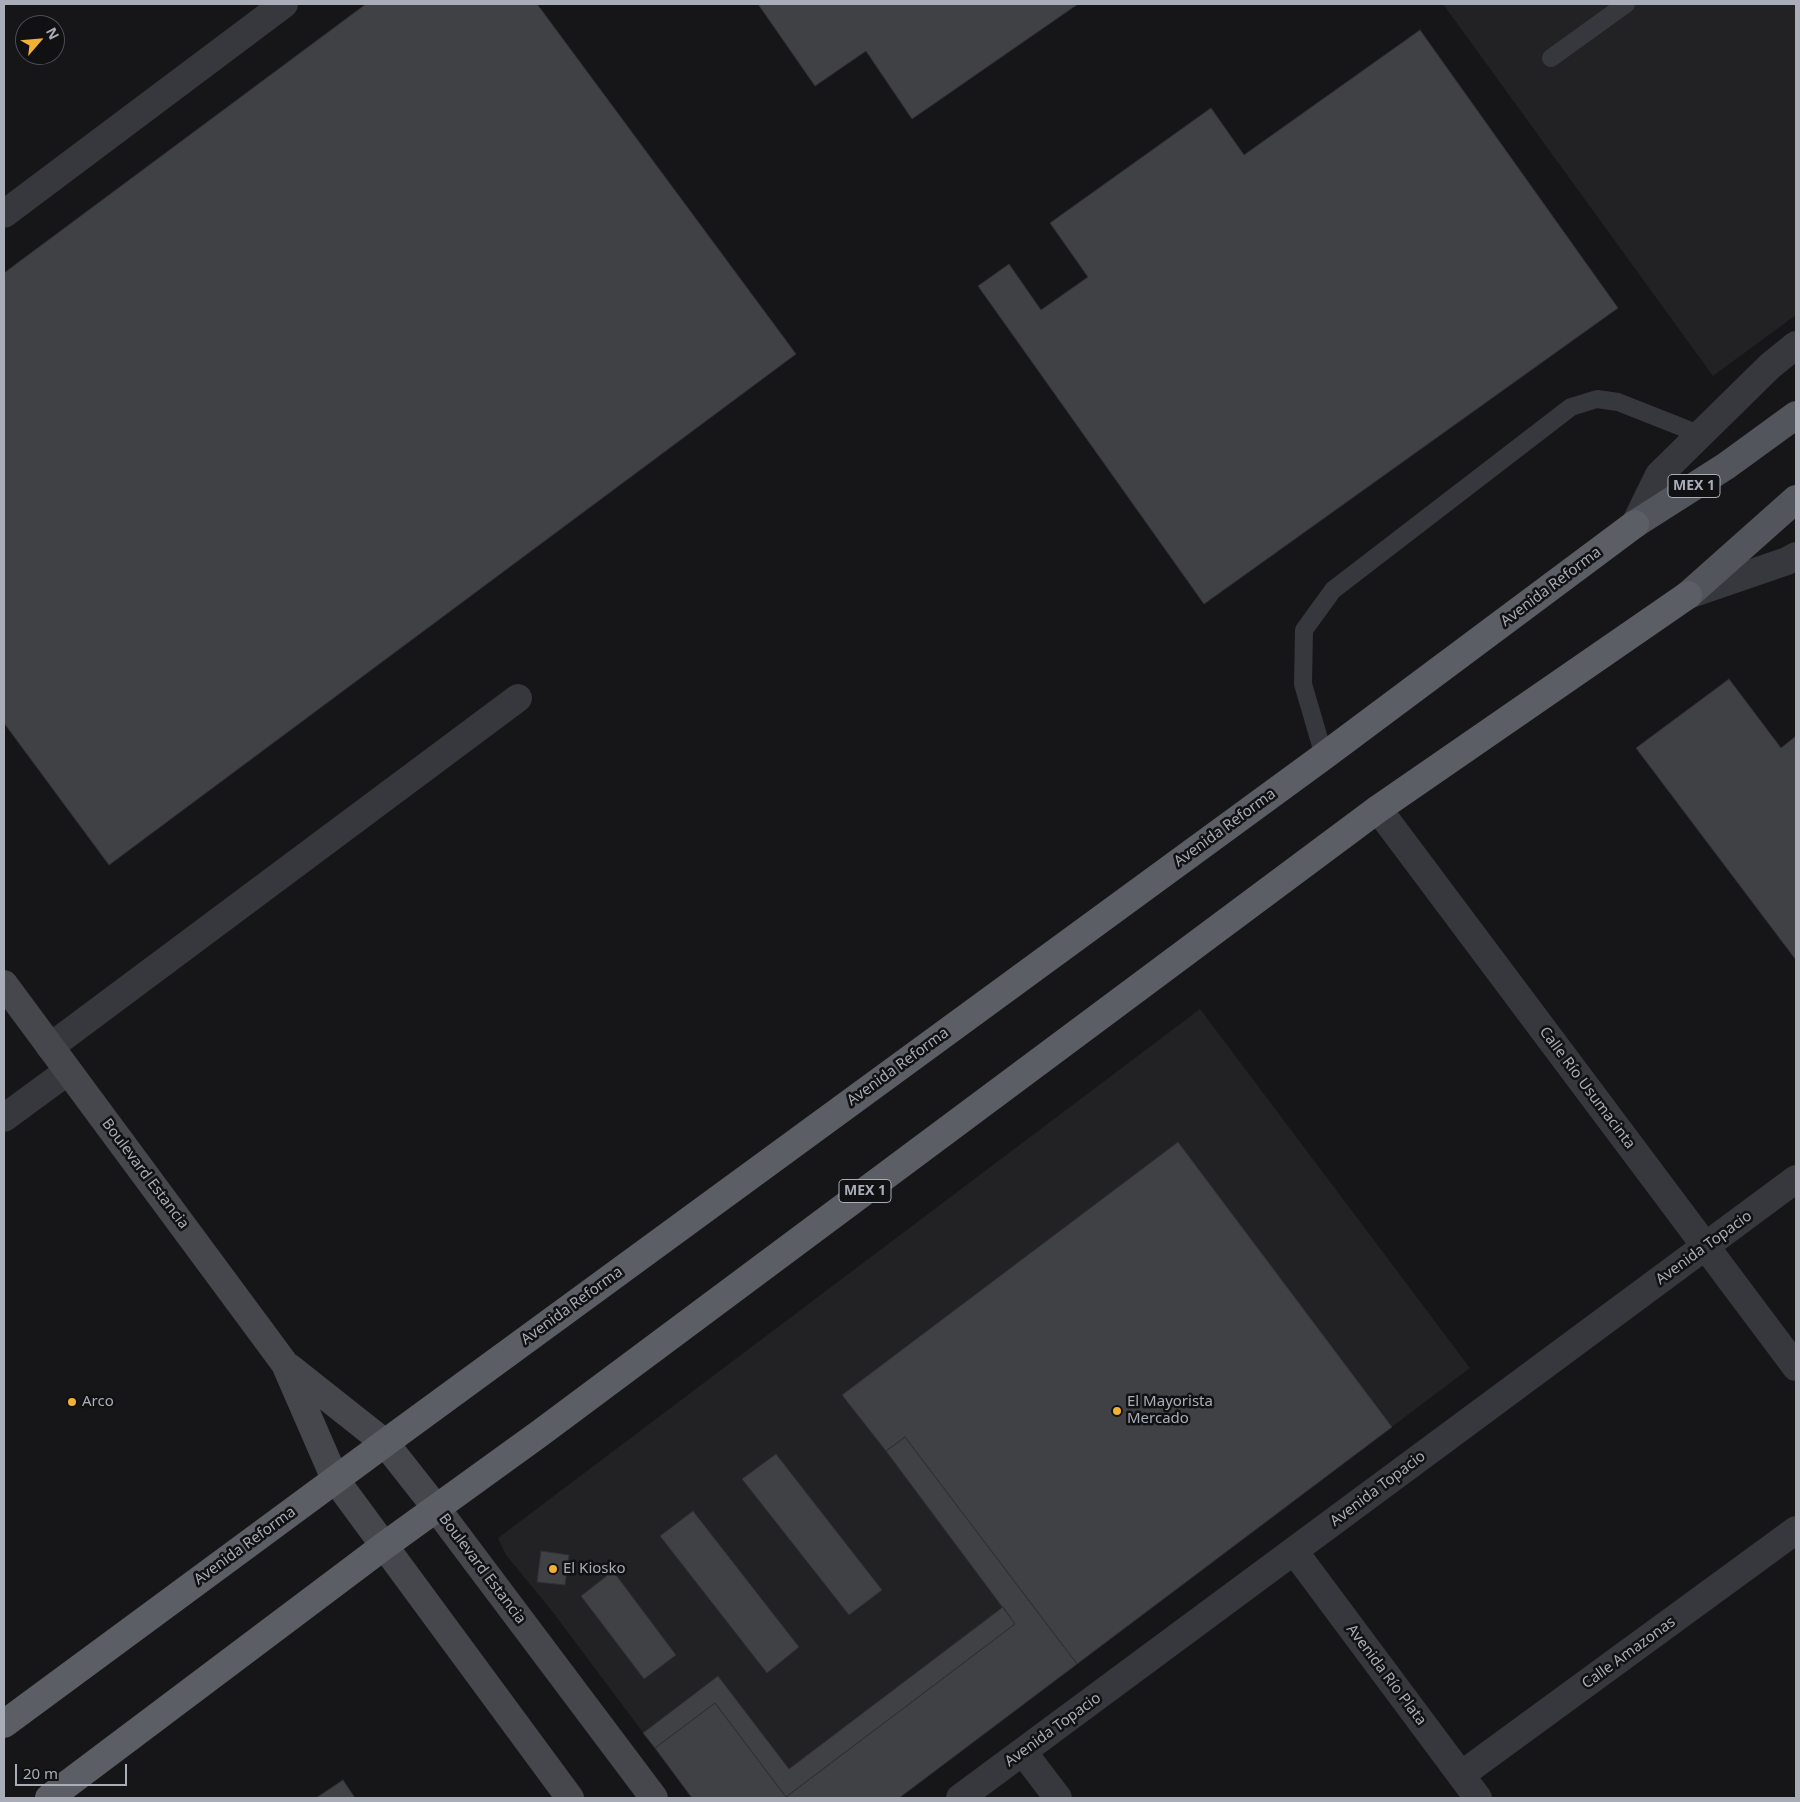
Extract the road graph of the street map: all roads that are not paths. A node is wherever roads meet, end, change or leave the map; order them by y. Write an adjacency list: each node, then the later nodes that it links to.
1 (284, 4): 4 (street)
2 (1626, 4): 3 (lane)
3 (1551, 58)
4 (4, 214)
5 (1796, 345): 7 (street)
6 (1796, 415): 9 (main road, Avenida Reforma / MEX 1)
7 (1699, 434): 9 (street); 13 (lane)
8 (1794, 501): 11 (main road, MEX 1)
9 (1635, 524): 13 (highway, Avenida Reforma / MEX 1)
10 (1796, 556): 11 (street)
11 (1688, 595): 14 (highway, MEX 1)
12 (518, 698): 16 (street)
13 (1324, 756): 23 (highway, Avenida Reforma / MEX 1)
14 (1378, 809): 20 (street, Calle Río Usumacinta); 25 (highway, MEX 1)
15 (4, 984): 16 (main road, Boulevard Estancia)
16 (50, 1047): 17 (main road, Boulevard Estancia)
17 (68, 1071): 18 (street); 21 (main road, Boulevard Estancia)
18 (4, 1118)
19 (1796, 1179): 20 (street, Avenida Topacio)
20 (1706, 1246): 22 (street, Calle Río Usumacinta); 28 (street, Avenida Topacio)
21 (286, 1364): 23 (main road, Boulevard Estancia); 24 (main road, Boulevard Estancia)
22 (1796, 1367)
23 (385, 1443): 24 (highway, Avenida Reforma / MEX 1); 25 (main road, Boulevard Estancia)
24 (335, 1479): 27 (main road, Boulevard Estancia); 29 (highway, Avenida Reforma / MEX 1)
25 (437, 1509): 27 (highway, MEX 1); 34 (main road, Boulevard Estancia)
26 (1796, 1530): 31 (street, Calle Amazonas)
27 (384, 1546): 32 (highway, MEX 1); 33 (main road, Boulevard Estancia)
28 (1294, 1551): 30 (street, Avenida Topacio); 31 (street, Avenida Río Plata)
29 (4, 1724)
30 (1023, 1752): 35 (street, Avenida Topacio); 36 (street)
31 (1461, 1775): 37 (street, Avenida Río Plata)
32 (49, 1798)
33 (570, 1798)
34 (654, 1798)
35 (960, 1798)
36 (1058, 1798)
37 (1478, 1798)

